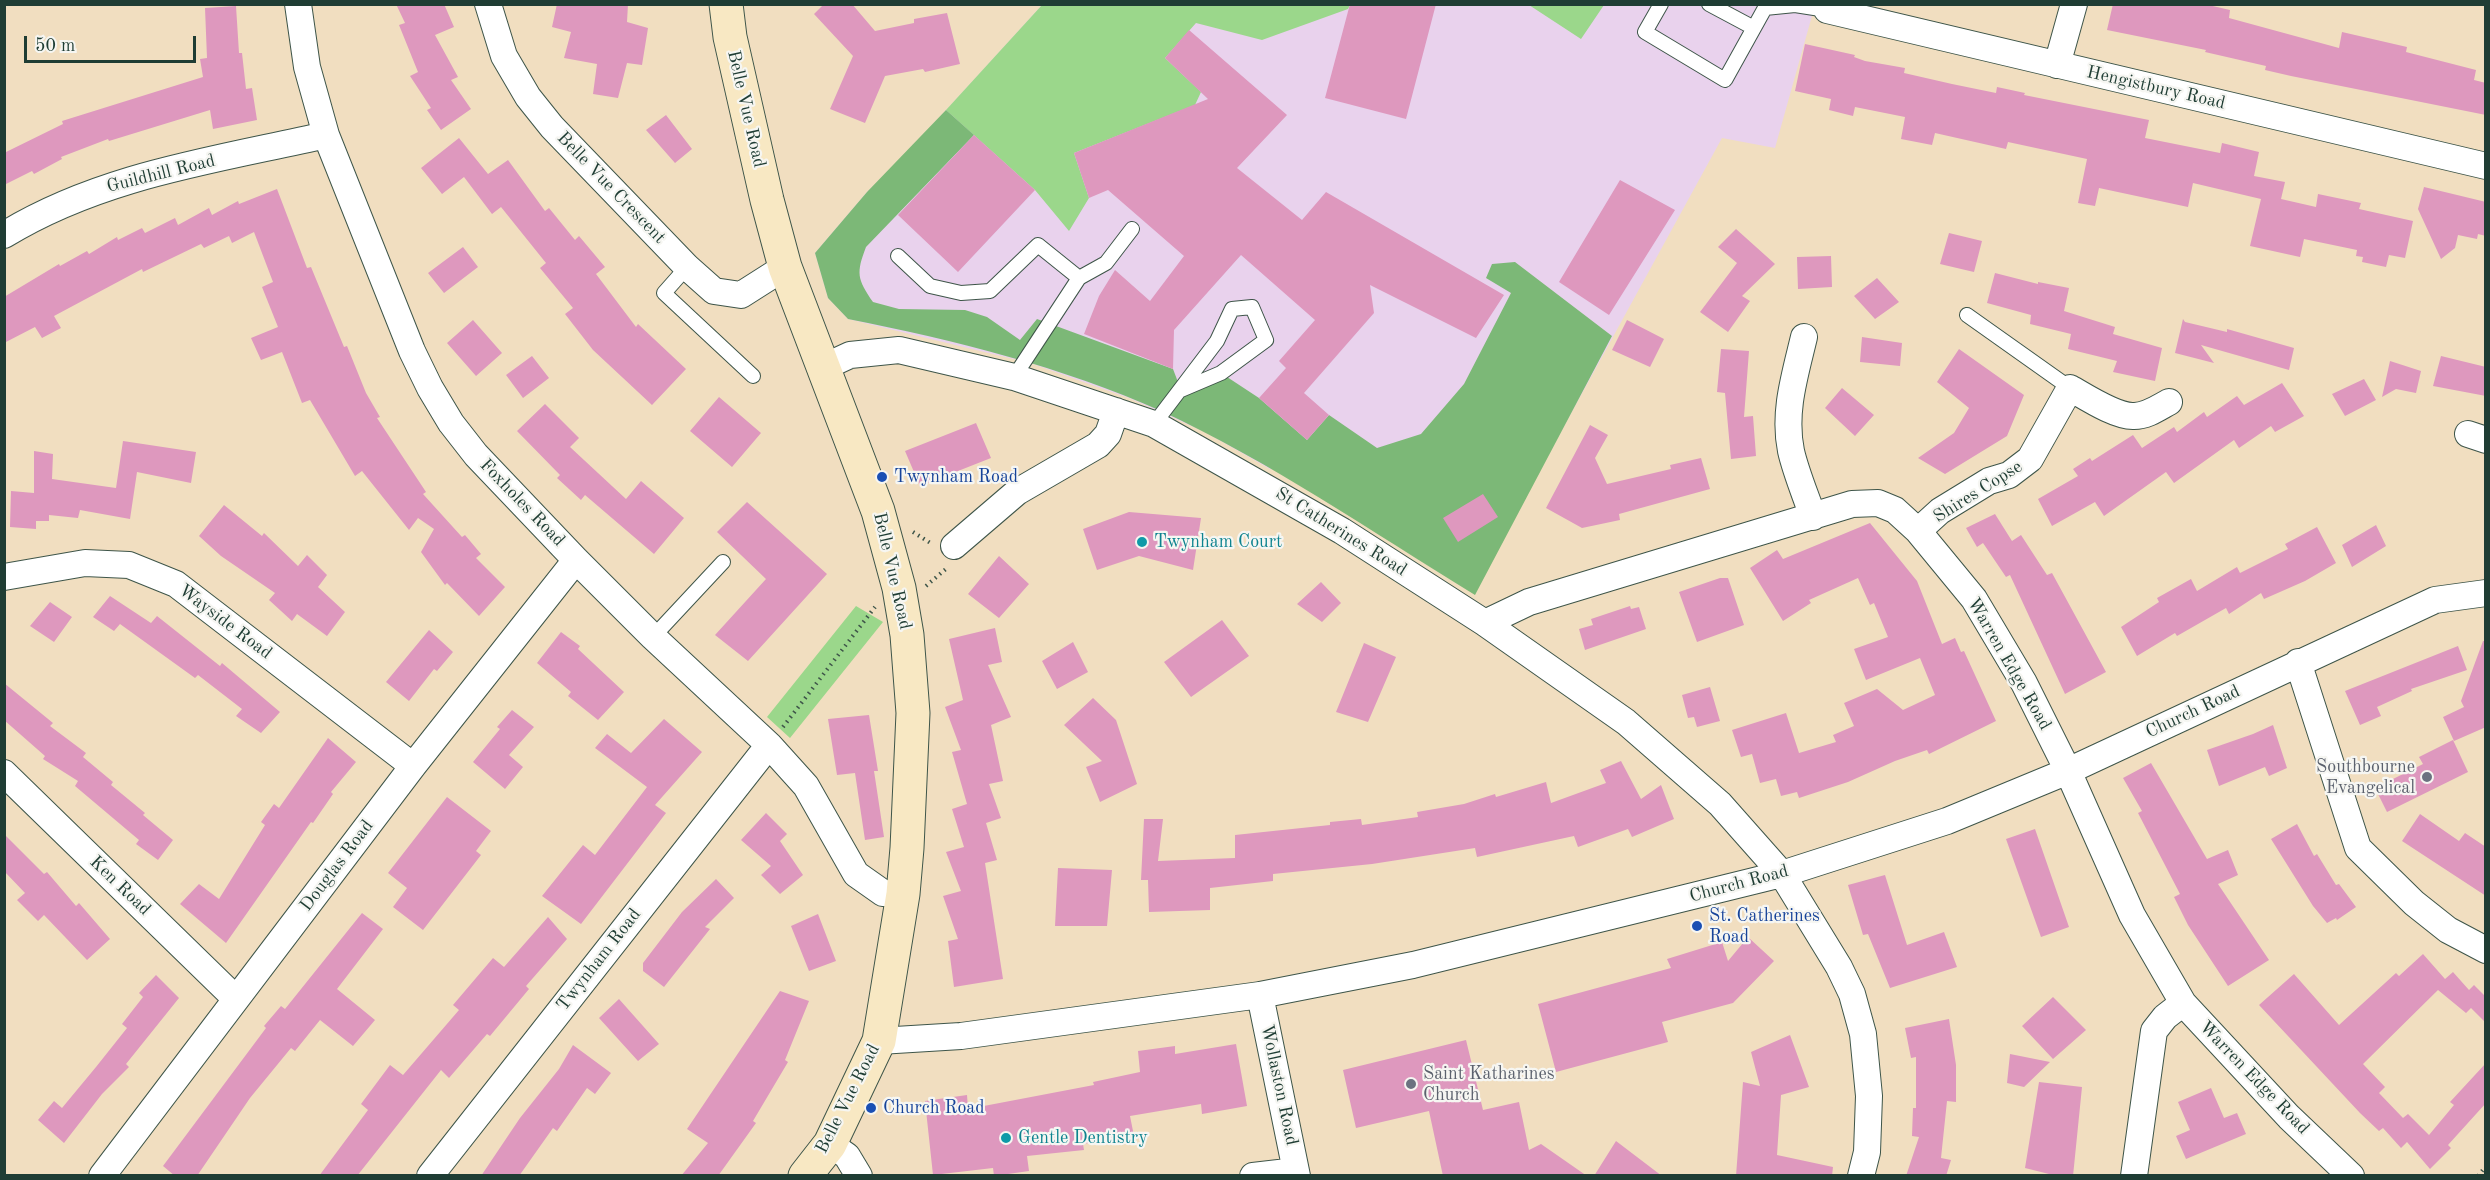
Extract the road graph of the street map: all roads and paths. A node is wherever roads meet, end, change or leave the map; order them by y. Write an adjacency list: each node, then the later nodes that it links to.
1 (298, 4): 10 (street, Foxholes Road)
2 (488, 4): 15 (street, Belle Vue Crescent)
3 (726, 4): 16 (main road, Belle Vue Road)
4 (1661, 4): 8 (lane)
5 (1709, 4): 8 (lane)
6 (2074, 4): 9 (street)
7 (1827, 10): 8 (lane); 9 (street, Hengistbury Road)
8 (1754, 28)
9 (2057, 65): 11 (street, Hengistbury Road)
10 (326, 135): 13 (street, Guildhill Road); 32 (street, Foxholes Road)
11 (2486, 166)
12 (1132, 230): 17 (lane)
13 (4, 235)
14 (898, 256): 17 (lane)
15 (687, 267): 16 (street, Belle Vue Crescent); 21 (lane)
16 (785, 267): 20 (main road, Belle Vue Road)
17 (1079, 278): 22 (lane)
18 (1967, 315): 23 (lane)
19 (1804, 337): 29 (street)
20 (824, 367): 22 (street, St Catherines Road); 28 (main road, Belle Vue Road)
21 (753, 376)
22 (1014, 377): 26 (street, St Catherines Road)
23 (2070, 388): 25 (street); 30 (street, Shires Copse)
24 (1181, 390): 24 (lane); 27 (lane)
25 (2169, 402)
26 (1116, 411): 27 (street, St Catherines Road); 31 (street)
27 (1154, 424): 37 (street, St Catherines Road)
28 (878, 511): 31 (path); 36 (main road, Belle Vue Road)
29 (1813, 517): 30 (street, Warren Edge Road); 37 (street, Warren Edge Road)
30 (1918, 531): 42 (street, Warren Edge Road)
31 (954, 546): 36 (path)
32 (576, 560): 38 (street, Foxholes Road); 41 (street, Douglas Road)
33 (723, 562): 38 (lane)
34 (4, 577): 41 (street, Wayside Road)
35 (2486, 592): 39 (street, Church Road)
36 (900, 597): 40 (path); 45 (main road, Belle Vue Road)
37 (1485, 623): 44 (street, St Catherines Road)
38 (653, 637): 40 (street, Foxholes Road)
39 (2298, 662): 42 (street, Church Road); 46 (street)
40 (769, 746): 45 (street, Foxholes Road); 55 (street, Twynham Road)
41 (413, 766): 48 (street, Douglas Road)
42 (2068, 771): 44 (street, Church Road); 49 (street, Warren Edge Road)
43 (4, 773): 48 (street, Ken Road)
44 (1782, 874): 47 (street, Church Road); 59 (street, St Catherines Road)
45 (903, 894): 50 (main road, Belle Vue Road)
46 (2486, 950)
47 (1260, 995): 50 (street, Church Road); 53 (street, Wollaston Road)
48 (236, 999): 54 (street, Douglas Road)
49 (2182, 1004): 60 (street); 61 (street, Warren Edge Road)
50 (879, 1041): 51 (main road, Belle Vue Road)
51 (830, 1144): 56 (main road, Belle Vue Road); 57 (street)
52 (2486, 1166): 62 (path)
53 (1297, 1173): 58 (street)
54 (102, 1176)
55 (430, 1176)
56 (805, 1176)
57 (859, 1176)
58 (1253, 1176)
59 (1861, 1176)
60 (2134, 1176)
61 (2351, 1176)
62 (2478, 1176)

